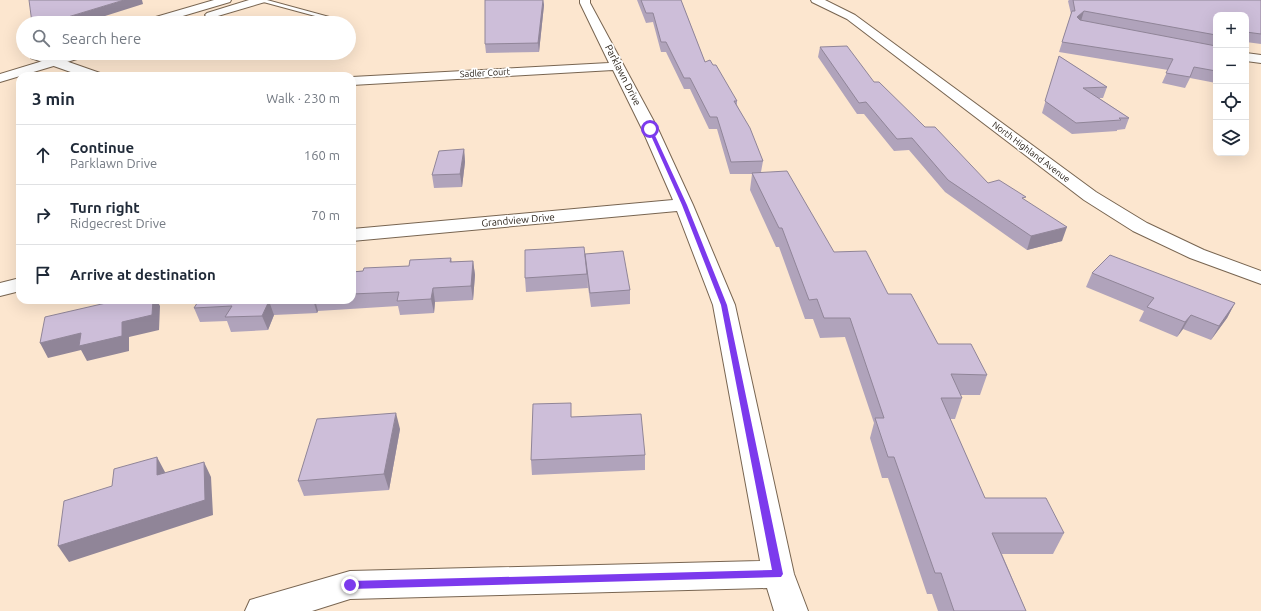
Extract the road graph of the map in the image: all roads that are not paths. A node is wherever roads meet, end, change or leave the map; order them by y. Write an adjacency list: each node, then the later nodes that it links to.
1 (226, 0): 5 (street)
2 (260, 0): 6 (street); 7 (lane)
3 (586, 0): 14 (street, Parklawn Drive)
4 (816, 0): 22 (street, North Highland Avenue)
5 (170, 16)
6 (206, 16)
7 (322, 16)
8 (1249, 57): 9 (street)
9 (1261, 59)
10 (18, 60): 13 (street)
11 (58, 60): 12 (street)
12 (55, 61): 15 (street); 16 (street)
13 (0, 65)
14 (618, 66): 19 (street, Sadler Court); 20 (street, Parklawn Drive)
15 (19, 72)
16 (84, 72)
17 (16, 73): 18 (street)
18 (0, 78)
19 (356, 81)
20 (684, 205): 21 (street, Grandview Drive); 25 (street, Parklawn Drive)
21 (356, 235)
22 (1261, 278)
23 (16, 285): 24 (street)
24 (0, 290)
25 (778, 574): 26 (street); 27 (street, Parklawn Drive)
26 (262, 611)
27 (790, 611)

